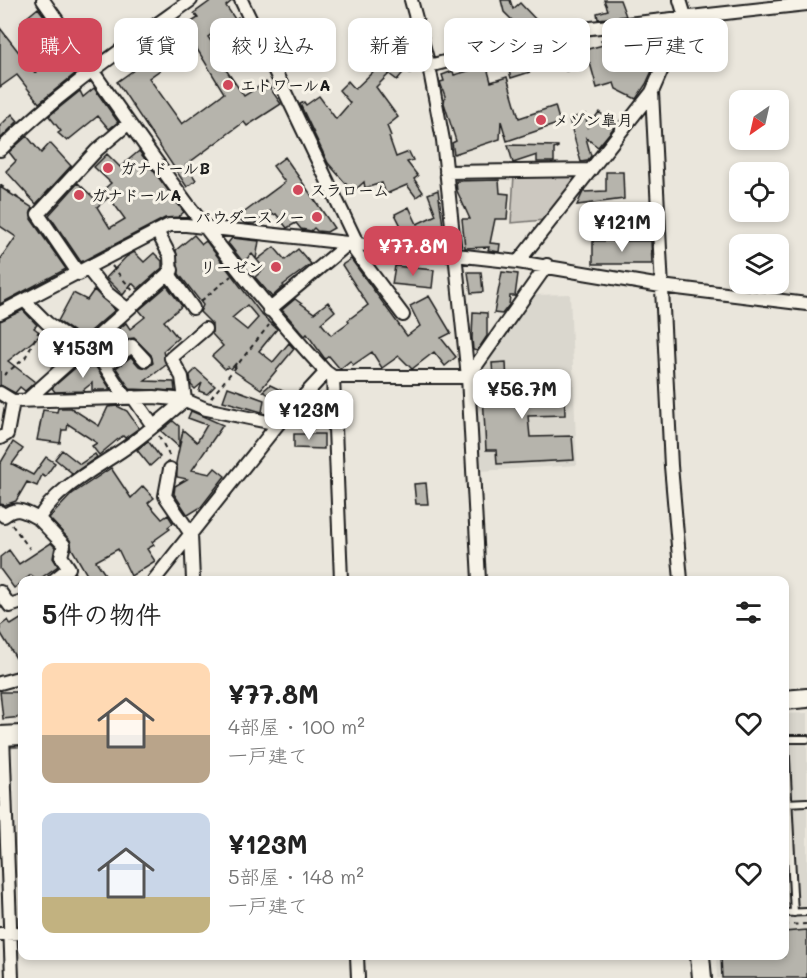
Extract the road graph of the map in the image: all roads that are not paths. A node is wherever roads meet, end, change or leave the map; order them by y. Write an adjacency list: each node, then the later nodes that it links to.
1 (44, 0): 8 (street)
2 (191, 0): 10 (street)
3 (241, 0): 22 (street)
4 (411, 0): 9 (street)
5 (680, 0): 7 (street)
6 (807, 4): 7 (street)
7 (685, 16): 11 (street); 15 (street)
8 (57, 18)
9 (416, 18)
10 (102, 64)
11 (432, 65)
12 (91, 72): 17 (street)
13 (94, 72): 16 (street)
14 (430, 72): 19 (street)
15 (652, 93): 18 (street); 28 (street)
16 (129, 123): 20 (street); 27 (street)
17 (0, 150)
18 (591, 170): 19 (street); 24 (street)
19 (446, 172): 23 (street)
20 (205, 227): 21 (street); 22 (street); 34 (street)
21 (158, 231): 26 (street); 27 (street)
22 (354, 244): 23 (street); 34 (street); 35 (street)
23 (454, 255): 24 (street); 41 (street)
24 (518, 261): 25 (street)
25 (546, 265): 28 (street); 41 (street)
26 (172, 270): 31 (street); 32 (street)
27 (83, 271): 29 (street); 32 (street)
28 (661, 286): 30 (street); 59 (street)
29 (25, 301): 33 (street); 37 (street)
30 (807, 304)
31 (193, 308)
32 (127, 309): 37 (street)
33 (0, 313)
34 (272, 314): 40 (street)
35 (403, 315)
36 (205, 329): 45 (street)
37 (86, 345): 39 (street); 44 (street)
38 (145, 360): 39 (street)
39 (105, 366): 43 (street)
40 (329, 375): 41 (street); 47 (street); 57 (street)
41 (468, 377): 58 (street)
42 (0, 393): 46 (street)
43 (129, 397): 44 (street); 45 (street); 48 (street)
44 (27, 400): 46 (street)
45 (185, 400): 47 (street); 48 (street)
46 (14, 401): 49 (street)
47 (278, 424): 53 (street)
48 (153, 426): 52 (street)
49 (0, 438)
50 (170, 469): 53 (street)
51 (1, 516): 52 (street)
52 (39, 519): 54 (street)
53 (191, 534): 55 (street); 56 (street)
54 (59, 576)
55 (157, 576)
56 (193, 576)
57 (342, 576)
58 (479, 576)
59 (681, 576)
60 (0, 592): 61 (street)
61 (18, 603)
62 (18, 677): 63 (street)
63 (0, 683)
64 (807, 699): 65 (main road)
65 (789, 700)
66 (18, 736): 69 (main road)
67 (789, 739): 68 (lane)
68 (807, 739)
69 (2, 741): 76 (street)
70 (807, 804): 71 (lane)
71 (789, 805)
72 (789, 841): 75 (lane)
73 (807, 912): 75 (lane)
74 (789, 913): 75 (lane)
75 (795, 913)
76 (11, 934): 79 (street)
77 (357, 960): 80 (street)
78 (700, 960): 81 (main road)
79 (12, 978)
80 (358, 978)
81 (702, 978)

